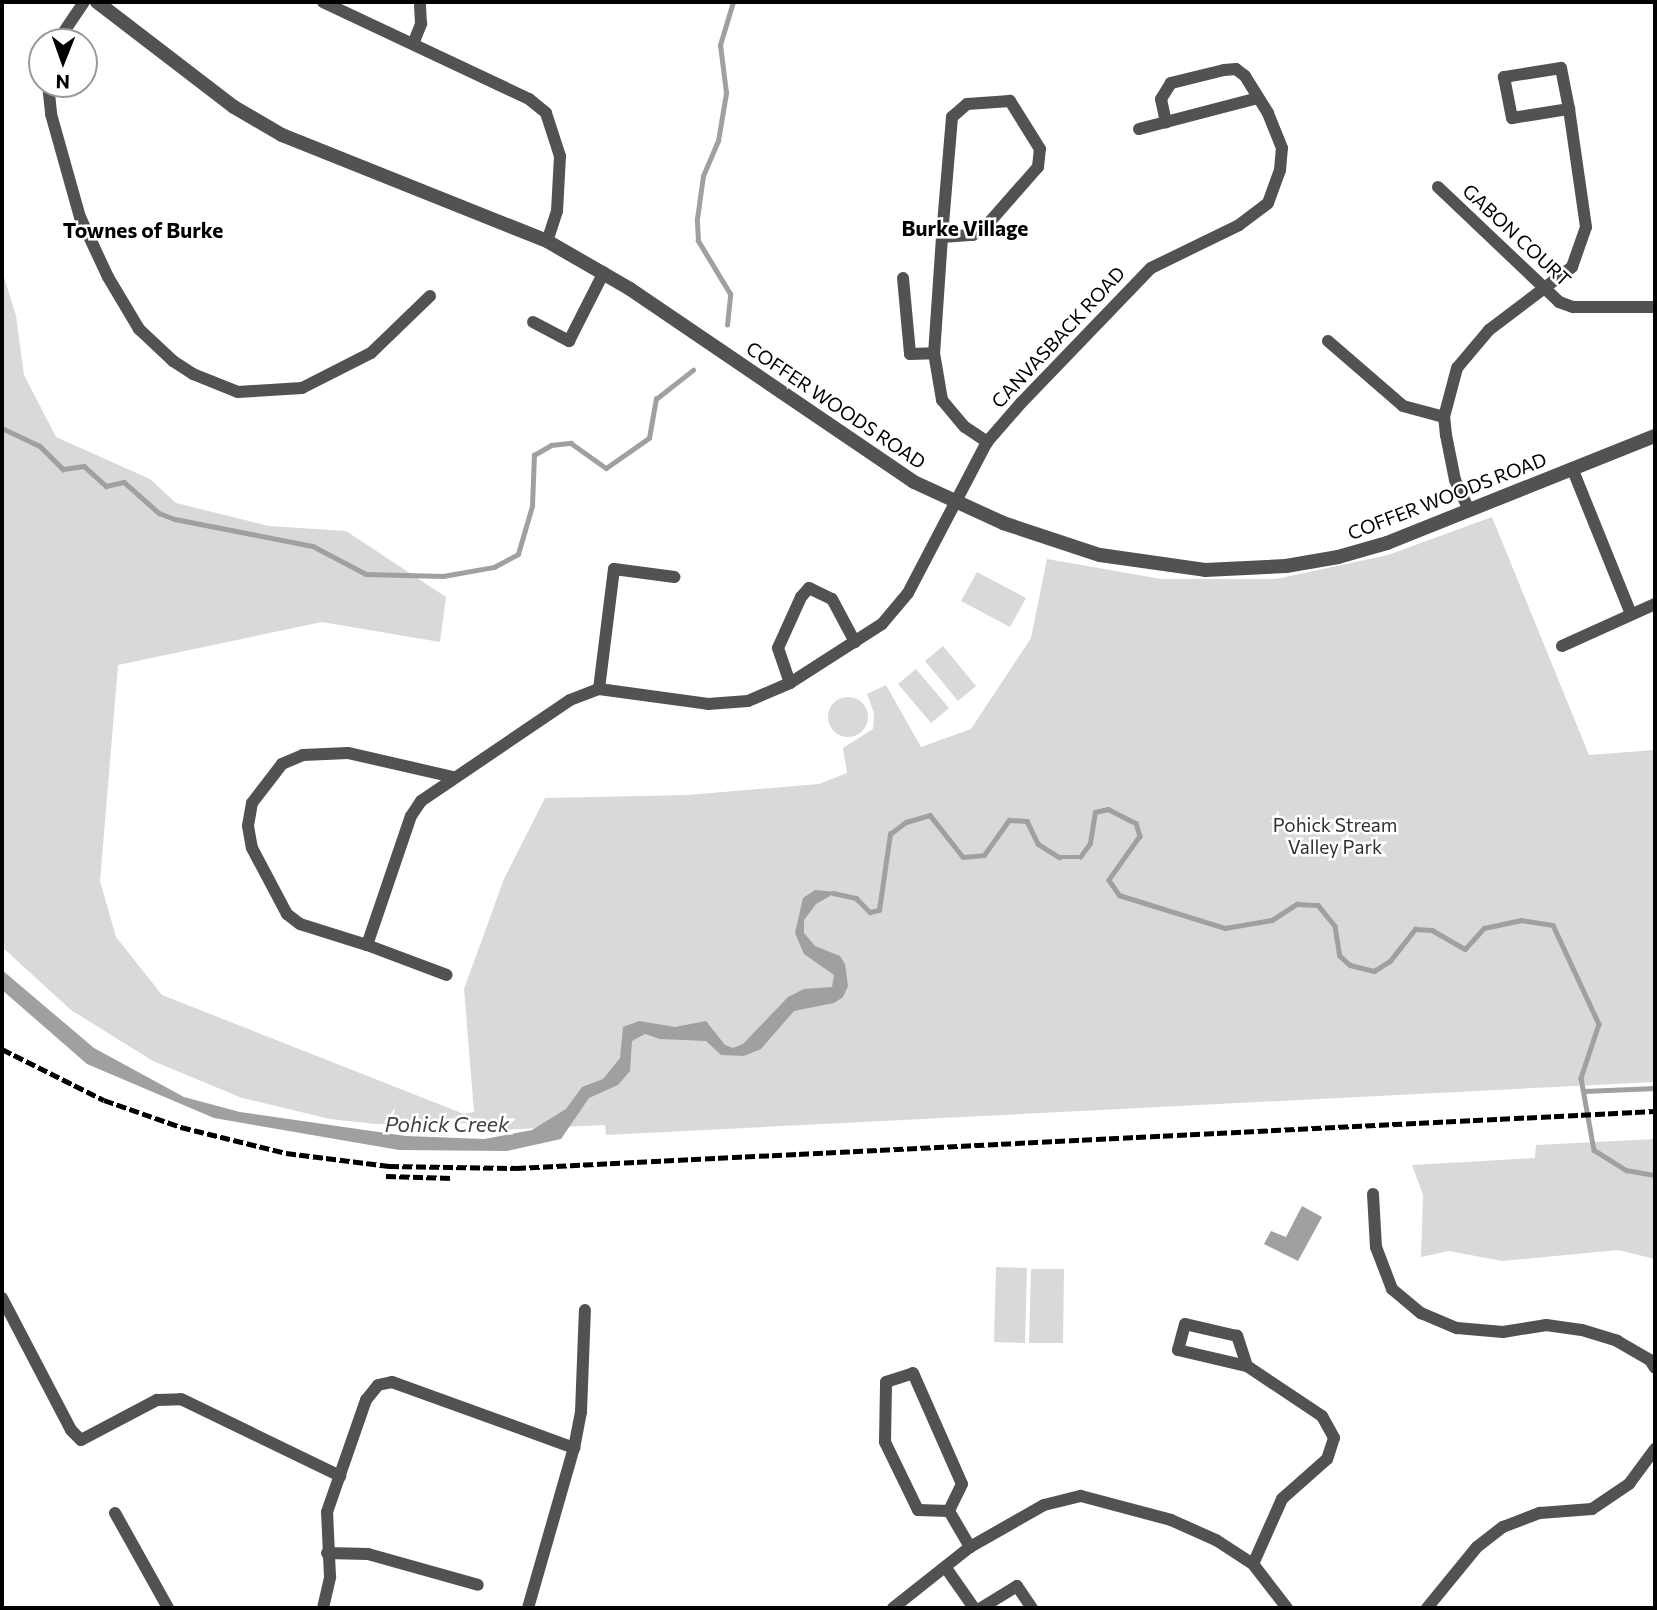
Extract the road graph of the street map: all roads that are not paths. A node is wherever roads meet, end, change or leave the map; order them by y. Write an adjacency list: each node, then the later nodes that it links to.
1 (84, 2): 5 (street)
2 (97, 2): 14 (street, COFFER WOODS ROAD)
3 (323, 2): 6 (street)
4 (420, 2): 6 (street)
5 (66, 28)
6 (413, 44): 14 (street)
7 (49, 98): 18 (street)
8 (1258, 98): 10 (street); 10 (street, CANVASBACK ROAD); 25 (street, CANVASBACK ROAD)
9 (1569, 109): 9 (street); 17 (street)
10 (1166, 122): 11 (street)
11 (1139, 130)
12 (1438, 187): 17 (street, GABON COURT)
13 (942, 237): 13 (street); 22 (street)
14 (547, 241): 15 (street, COFFER WOODS ROAD)
15 (604, 272): 20 (street); 27 (street, COFFER WOODS ROAD)
16 (903, 278): 22 (street)
17 (1542, 290): 19 (street, GABON COURT); 23 (street)
18 (430, 296)
19 (1655, 307)
20 (533, 322)
21 (1328, 341): 23 (street)
22 (934, 353): 25 (street)
23 (1444, 416): 28 (street)
24 (1655, 436): 26 (street, COFFER WOODS ROAD)
25 (987, 442): 27 (street, CANVASBACK ROAD)
26 (1572, 468): 28 (street, COFFER WOODS ROAD); 31 (street)
27 (957, 503): 28 (street, COFFER WOODS ROAD); 32 (street, CANVASBACK ROAD)
28 (1469, 510)
29 (674, 577): 35 (street)
30 (1655, 604): 31 (street)
31 (1631, 614): 33 (street)
32 (855, 642): 34 (street, CANVASBACK ROAD); 34 (street)
33 (1562, 646)
34 (790, 683): 35 (street, CANVASBACK ROAD)
35 (599, 689): 36 (street)
36 (453, 778): 37 (street); 37 (street)
37 (367, 945): 38 (street)
38 (447, 975)
39 (1373, 1194): 43 (street)
40 (2, 1298): 46 (street)
41 (585, 1310): 44 (street)
42 (1247, 1366): 42 (street); 51 (street)
43 (1655, 1368)
44 (574, 1448): 46 (street); 56 (street)
45 (1655, 1449): 62 (street)
46 (340, 1476): 50 (street)
47 (948, 1511): 47 (street); 49 (street)
48 (116, 1513): 54 (street)
49 (970, 1547): 51 (street); 52 (street)
50 (327, 1553): 53 (street); 55 (street)
51 (1253, 1564): 61 (street)
52 (946, 1568): 57 (street); 58 (street)
53 (478, 1585)
54 (168, 1608)
55 (323, 1608)
56 (528, 1608)
57 (893, 1608)
58 (974, 1608)
59 (981, 1608): 60 (street)
60 (1032, 1608)
61 (1287, 1608)
62 (1427, 1608)

